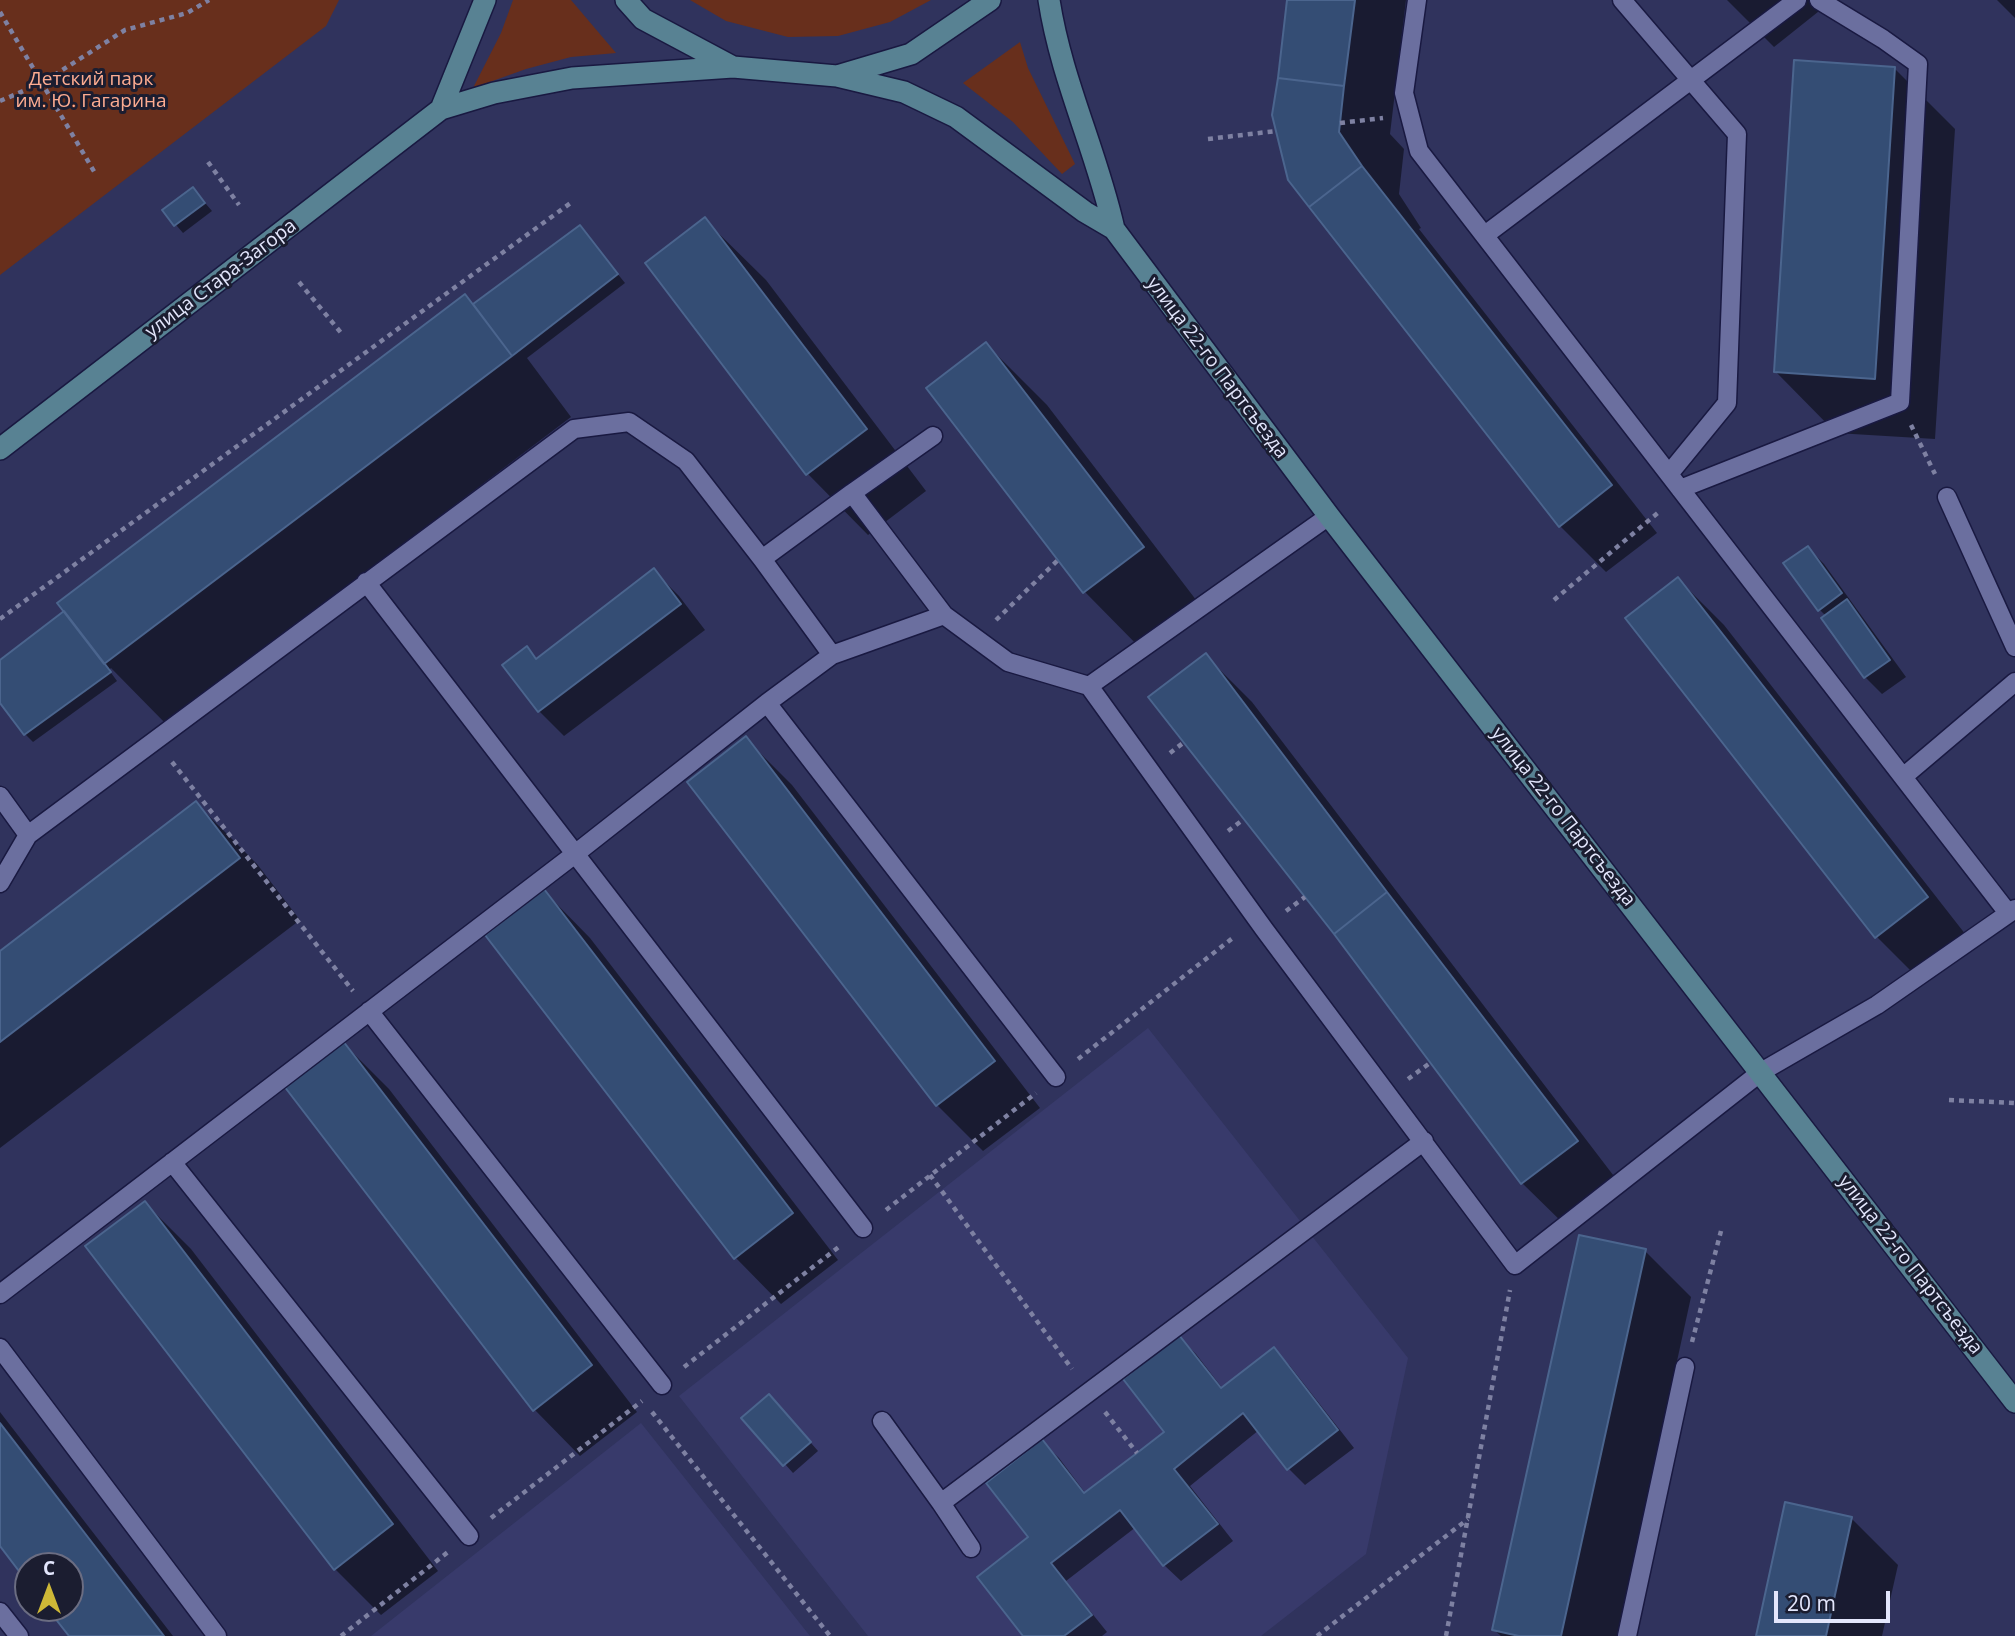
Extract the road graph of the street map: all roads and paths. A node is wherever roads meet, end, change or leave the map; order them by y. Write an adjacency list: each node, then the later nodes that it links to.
1 (209, 0): 14 (path)
2 (485, 0): 16 (street)
3 (626, 0): 11 (street)
4 (990, 0): 12 (street)
5 (1049, 0): 25 (street, улица 22-го Партсъезда)
6 (1417, 0): 26 (lane)
7 (1622, 0): 13 (lane)
8 (1797, 0): 13 (lane)
9 (1819, 0): 29 (lane)
10 (0, 12): 14 (path)
11 (733, 67): 12 (street); 16 (street, улица Стара-Загора)
12 (837, 76): 25 (street, улица 22-го Партсъезда)
13 (1692, 79): 26 (lane); 32 (lane)
14 (42, 83): 15 (path); 22 (path)
15 (0, 101)
16 (441, 109): 31 (street, улица Стара-Загора)
17 (1394, 117): 18 (path)
18 (1340, 124)
19 (1276, 131): 20 (path)
20 (1208, 139)
21 (208, 162): 24 (path)
22 (95, 173)
23 (572, 202): 41 (path)
24 (239, 205)
25 (1114, 229): 35 (street, улица 22-го Партсъезда)
26 (1485, 235): 32 (lane)
27 (299, 282): 28 (path)
28 (342, 334)
29 (1900, 402): 32 (lane); 34 (path)
30 (933, 436): 33 (lane)
31 (0, 449)
32 (1678, 485): 39 (path); 49 (lane)
33 (852, 493): 36 (lane); 40 (lane)
34 (1947, 497): 43 (lane)
35 (1329, 516): 46 (lane); 57 (street, улица 22-го Партсъезда)
36 (762, 559): 38 (lane); 44 (lane)
37 (1058, 560): 42 (path)
38 (366, 582): 48 (lane); 52 (lane)
39 (1554, 600)
40 (944, 615): 42 (lane); 44 (lane)
41 (0, 619)
42 (976, 639): 46 (lane)
43 (2015, 647)
44 (832, 655): 47 (lane)
45 (2015, 682): 49 (lane)
46 (1089, 686): 55 (lane)
47 (767, 703): 52 (lane); 58 (lane)
48 (155, 740): 51 (lane); 56 (path)
49 (1903, 777): 54 (lane)
50 (0, 796): 51 (lane)
51 (28, 835): 53 (lane)
52 (575, 854): 56 (lane); 64 (lane)
53 (0, 883)
54 (2012, 911): 57 (lane)
55 (1257, 920): 58 (path); 61 (lane)
56 (369, 1011): 62 (lane); 70 (lane)
57 (1761, 1072): 66 (lane); 73 (street, улица 22-го Партсъезда)
58 (1056, 1077): 63 (path)
59 (1949, 1100): 60 (path)
60 (2015, 1103)
61 (1424, 1141): 66 (lane); 71 (lane)
62 (172, 1162): 67 (lane); 78 (lane)
63 (930, 1175): 64 (path); 71 (path)
64 (863, 1228): 70 (path)
65 (1721, 1231): 69 (path)
66 (1515, 1265): 77 (path)
67 (0, 1294)
68 (0, 1348): 82 (lane)
69 (1685, 1367): 87 (lane)
70 (662, 1385): 72 (path)
71 (1089, 1392): 75 (path); 76 (lane)
72 (642, 1400): 78 (path); 84 (path)
73 (2015, 1402)
74 (882, 1422): 76 (lane)
75 (1137, 1453)
76 (941, 1503): 79 (lane)
77 (1468, 1518): 85 (path); 86 (path)
78 (469, 1536): 83 (path)
79 (971, 1548)
80 (0, 1612): 81 (lane)
81 (19, 1636)
82 (217, 1636)
83 (341, 1636)
84 (830, 1636)
85 (1317, 1636)
86 (1446, 1636)
87 (1627, 1636)

